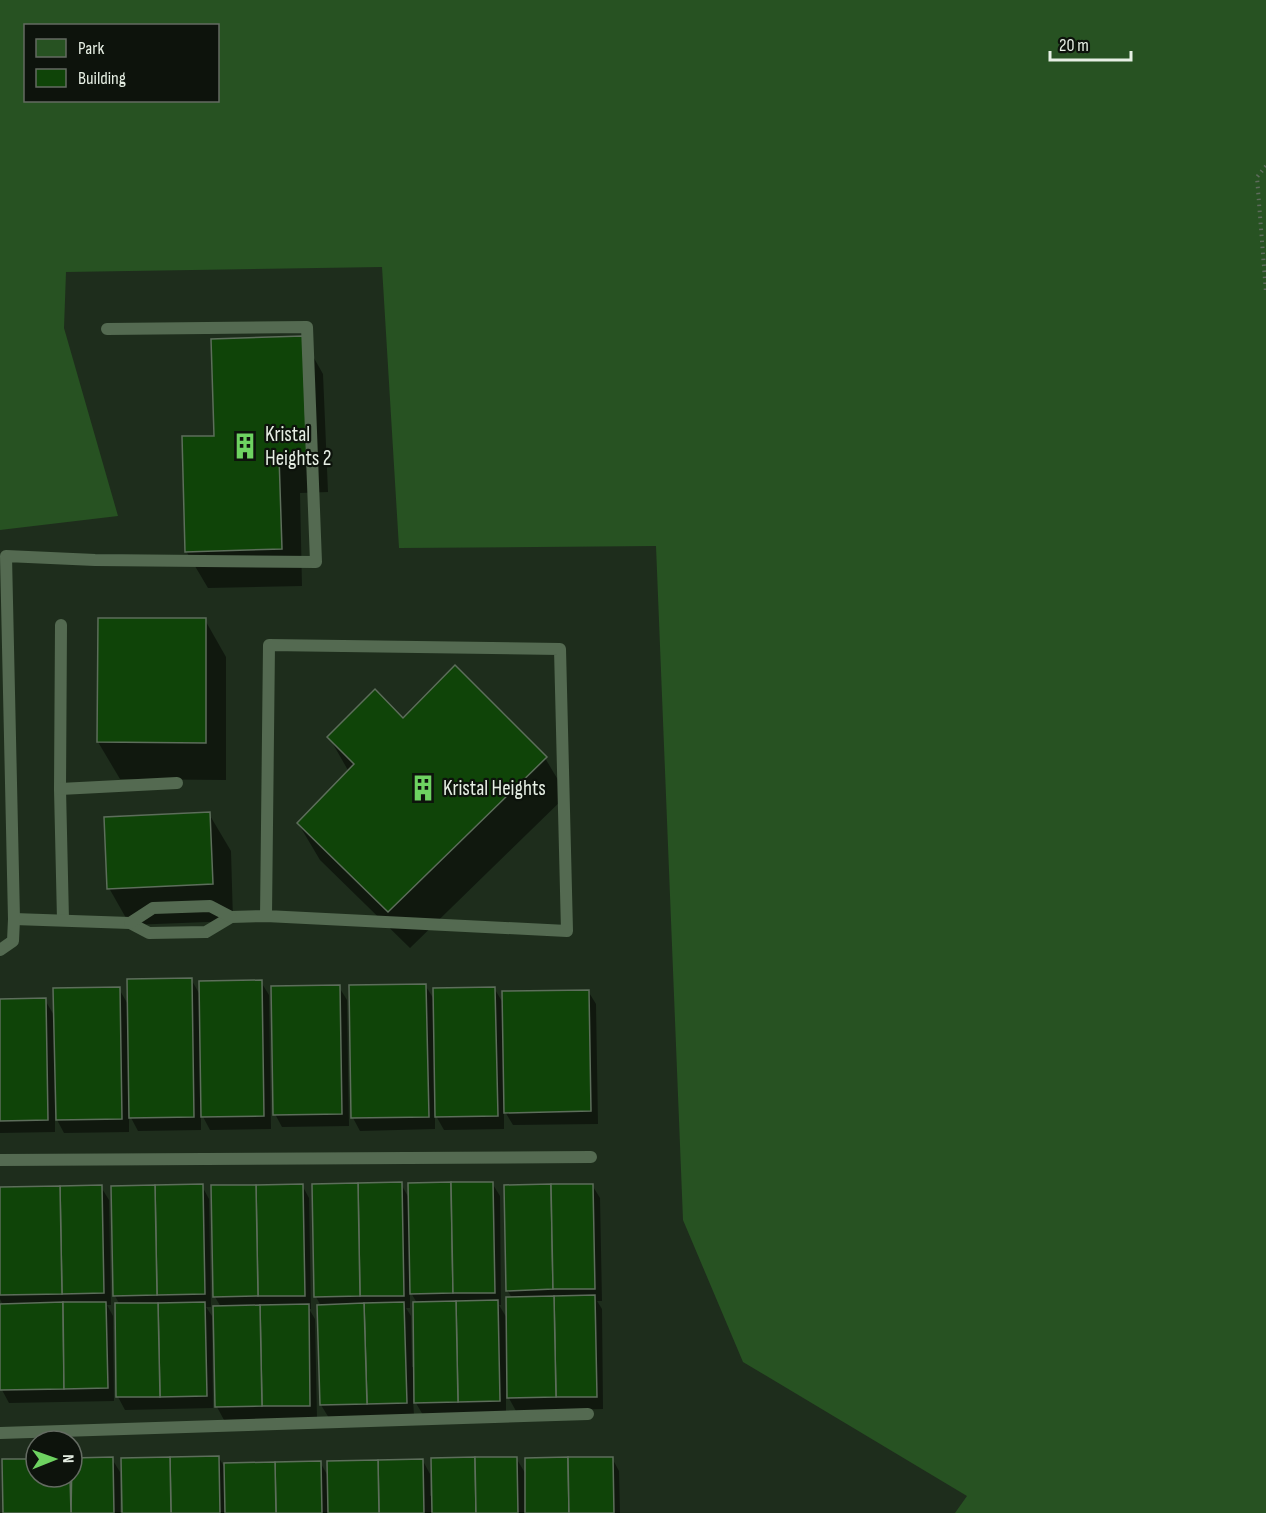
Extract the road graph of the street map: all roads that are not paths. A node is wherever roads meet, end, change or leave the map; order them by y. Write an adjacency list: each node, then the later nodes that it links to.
1 (107, 329): 7 (lane)
2 (61, 624): 4 (lane)
3 (177, 783): 4 (lane)
4 (60, 789): 8 (lane)
5 (266, 916): 5 (lane); 6 (lane)
6 (231, 917): 9 (lane); 9 (lane)
7 (14, 919): 8 (lane); 10 (lane)
8 (63, 920): 9 (lane)
9 (130, 923)
10 (0, 950)
11 (591, 1157): 12 (lane)
12 (0, 1160)
13 (588, 1414): 14 (lane)
14 (0, 1433)

